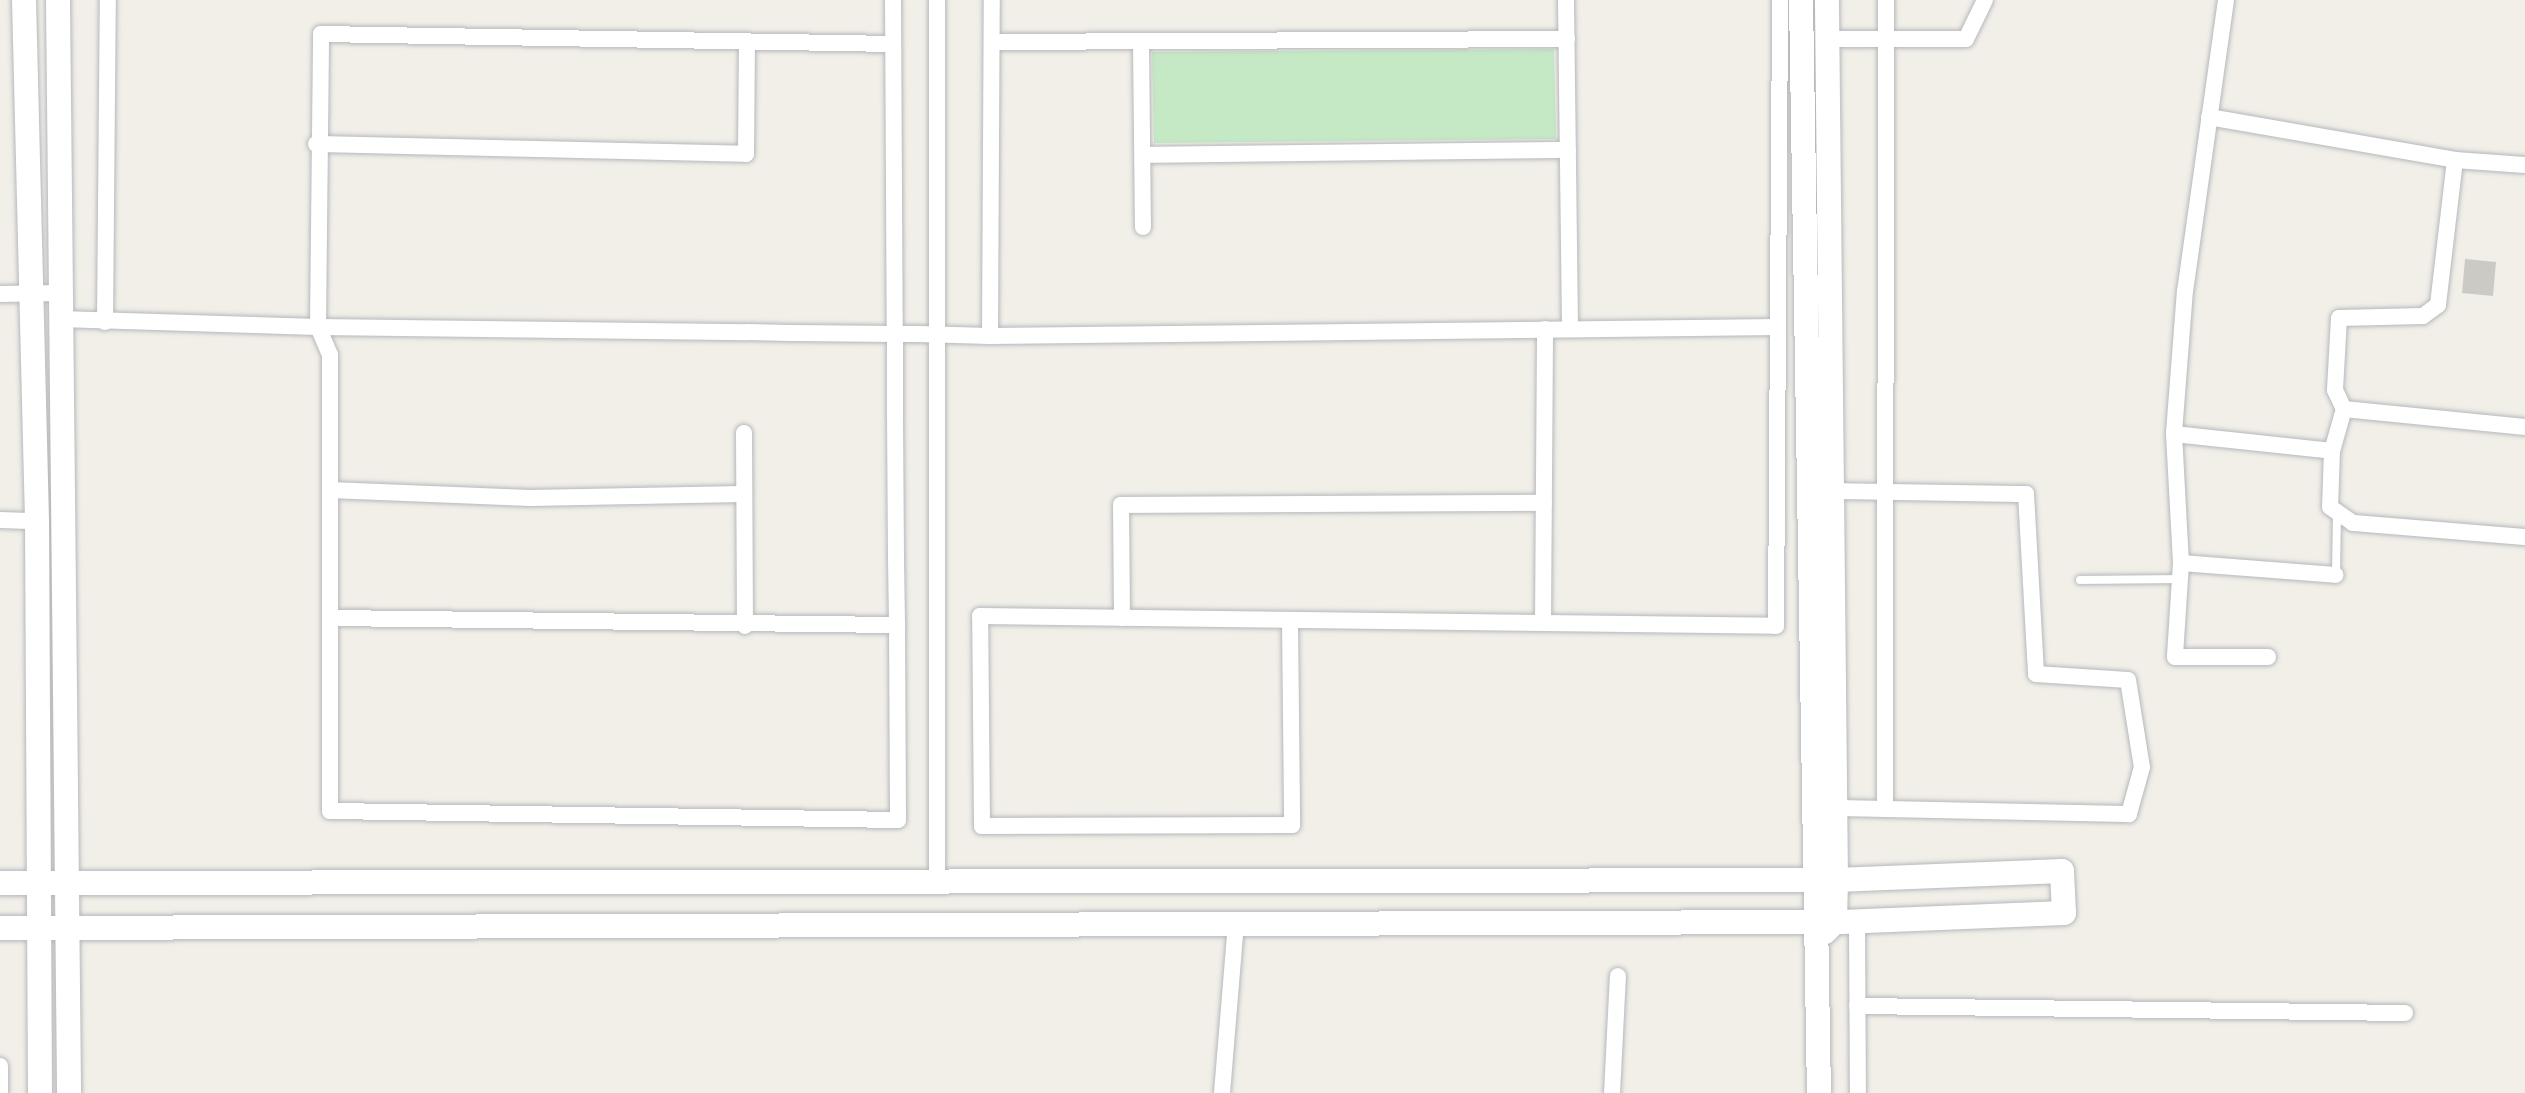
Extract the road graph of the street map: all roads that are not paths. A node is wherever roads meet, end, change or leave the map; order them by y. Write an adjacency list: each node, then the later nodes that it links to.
1 (24, 0): 30 (street)
2 (58, 0): 28 (street)
3 (108, 0): 32 (street)
4 (893, 0): 19 (street)
5 (937, 0): 38 (street)
6 (992, 0): 17 (street)
7 (1566, 0): 14 (street)
8 (1780, 0): 34 (street)
9 (1801, 0): 66 (street)
10 (1827, 0): 15 (street)
11 (1886, 0): 18 (street)
12 (1985, 0): 18 (street)
13 (2226, 0): 21 (street)
14 (1567, 39): 16 (street); 23 (street)
15 (1828, 39): 18 (street); 46 (street)
16 (1141, 41): 17 (street); 24 (street)
17 (992, 42): 39 (street)
18 (1886, 42): 47 (street)
19 (893, 44): 20 (street); 37 (street)
20 (747, 45): 22 (street); 22 (street)
21 (2209, 117): 25 (street); 43 (street)
22 (316, 144): 33 (street)
23 (1568, 150): 24 (street); 36 (street)
24 (1143, 155): 27 (street)
25 (2455, 160): 26 (street); 40 (street)
26 (2525, 165)
27 (1143, 227)
28 (59, 293): 30 (street); 31 (street)
29 (0, 294): 30 (street)
30 (29, 294): 52 (street)
31 (60, 319): 32 (street); 68 (street)
32 (105, 322): 33 (street)
33 (318, 327): 37 (street); 45 (street)
34 (1778, 327): 36 (street); 60 (street)
35 (1545, 329): 36 (street); 39 (street); 49 (street)
36 (1570, 329)
37 (895, 334): 38 (street); 61 (street)
38 (940, 335): 39 (street); 69 (street)
39 (990, 336)
40 (2344, 409): 41 (street); 44 (street)
41 (2525, 427)
42 (744, 433): 48 (street)
43 (2174, 434): 44 (street); 54 (street)
44 (2332, 451): 50 (street)
45 (330, 490): 48 (street); 57 (street)
46 (1832, 491): 47 (street); 64 (street)
47 (1885, 492): 65 (street); 65 (street)
48 (742, 494): 62 (street)
49 (1544, 503): 58 (street); 60 (street)
50 (2337, 512): 53 (street); 55 (lane)
51 (0, 520): 52 (street)
52 (37, 521): 71 (street)
53 (2525, 537)
54 (2181, 571): 55 (street); 56 (lane); 63 (street)
55 (2336, 575)
56 (2080, 580)
57 (330, 618): 61 (street); 62 (street)
58 (1122, 618): 59 (street); 59 (street)
59 (1290, 620): 60 (street)
60 (1543, 623)
61 (897, 625): 62 (street)
62 (745, 626)
63 (2268, 657)
64 (1835, 808): 65 (street); 67 (street)
65 (1885, 809)
66 (1811, 880): 67 (street); 69 (street); 73 (street)
67 (1836, 880): 73 (street); 73 (street)
68 (69, 881): 69 (street); 71 (street); 76 (street)
69 (937, 881)
70 (0, 883): 71 (street)
71 (39, 883): 75 (street)
72 (1236, 923): 73 (street); 76 (street); 84 (street)
73 (1830, 926): 78 (street); 86 (street)
74 (0, 928): 75 (street)
75 (39, 928): 76 (street); 82 (street)
76 (69, 930): 83 (street)
77 (1618, 976): 85 (street)
78 (1857, 1006): 79 (street); 87 (street)
79 (2405, 1013)
80 (0, 1066): 81 (street)
81 (0, 1093)
82 (40, 1093)
83 (69, 1093)
84 (1222, 1093)
85 (1612, 1093)
86 (1819, 1093)
87 (1858, 1093)

